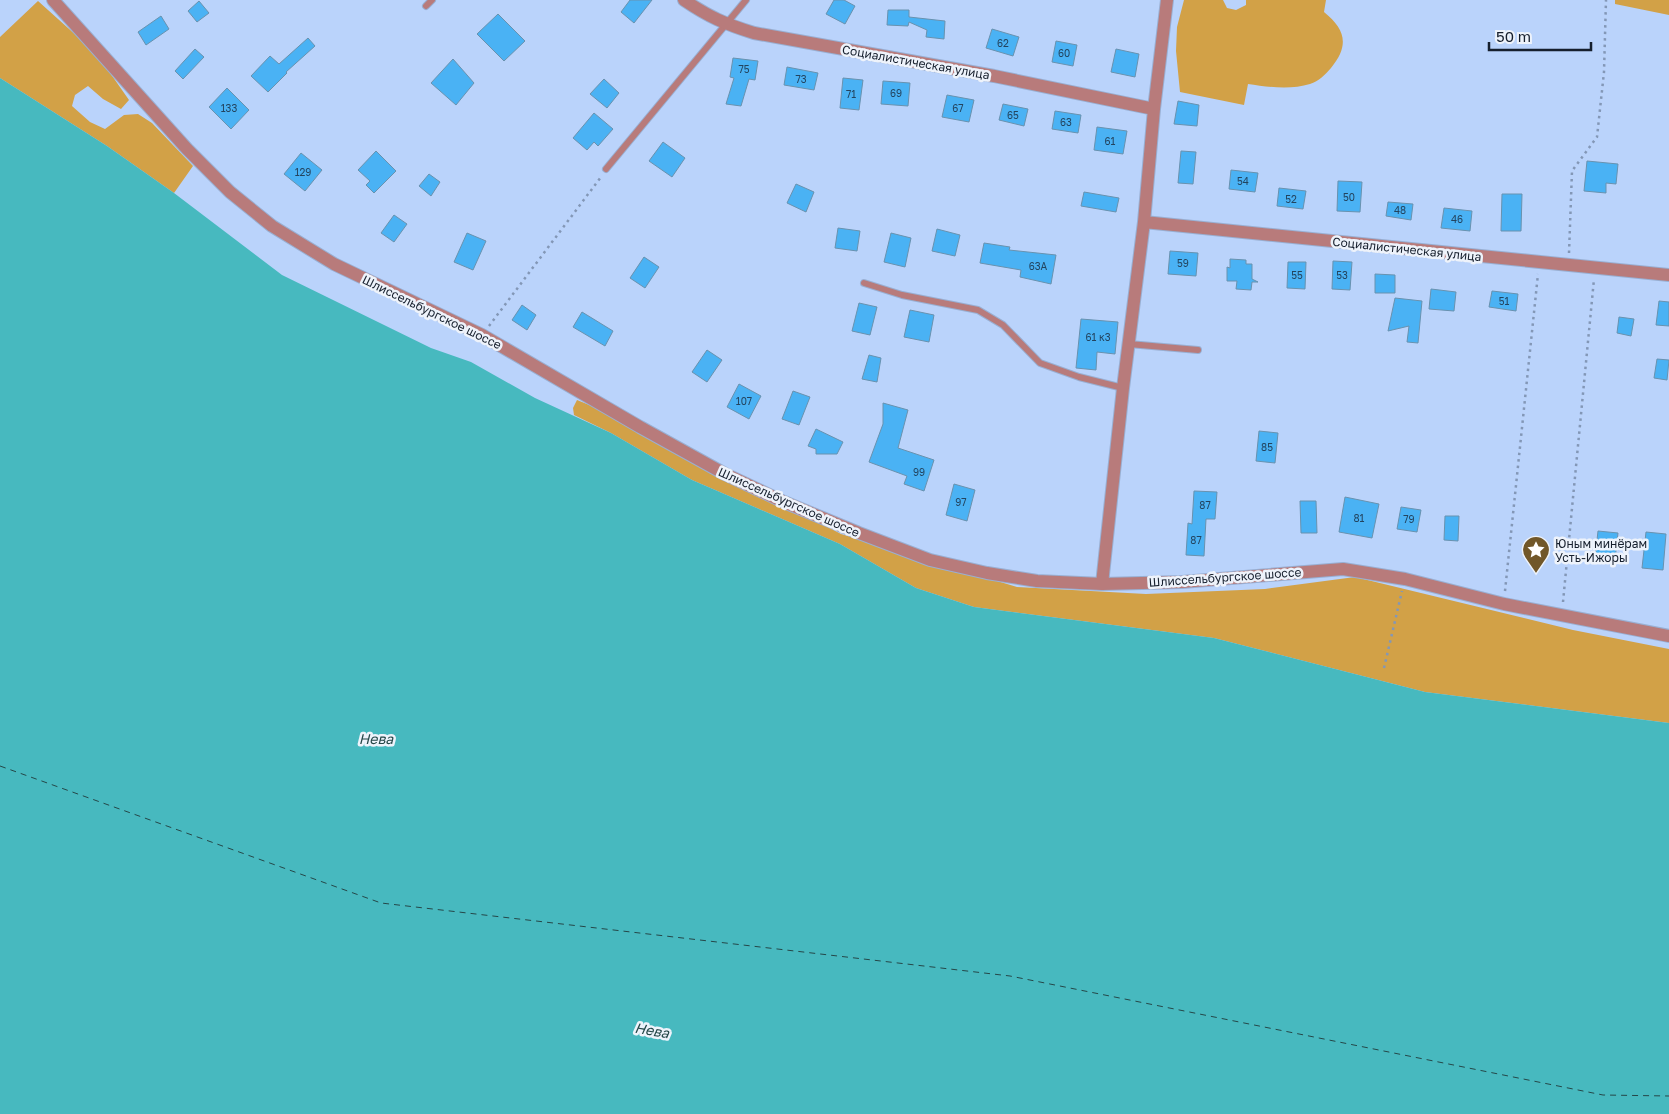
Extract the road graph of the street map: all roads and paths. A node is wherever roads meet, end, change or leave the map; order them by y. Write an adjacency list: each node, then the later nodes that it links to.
1 (53, 0): 17 (street, Шлиссельбургское шоссе)
2 (432, 0): 7 (lane)
3 (684, 0): 8 (street, Социалистическая улица)
4 (746, 0): 8 (lane)
5 (1167, 0): 9 (street)
6 (1606, 0): 13 (path)
7 (426, 6)
8 (726, 25): 9 (street, Социалистическая улица); 10 (lane)
9 (1154, 109): 11 (street)
10 (606, 169): 17 (path)
11 (1144, 222): 12 (street, Социалистическая улица); 18 (street)
12 (1539, 262): 13 (street, Социалистическая улица); 23 (path)
13 (1568, 265): 14 (street, Социалистическая улица)
14 (1596, 268): 15 (street, Социалистическая улица); 24 (path)
15 (1669, 275)
16 (864, 283): 20 (lane)
17 (482, 335): 22 (street, Шлиссельбургское шоссе)
18 (1129, 344): 19 (lane); 20 (street)
19 (1198, 350)
20 (1123, 388): 22 (street)
21 (1405, 580): 22 (street, Шлиссельбургское шоссе); 23 (street, Шлиссельбургское шоссе); 26 (path)
22 (1102, 584)
23 (1504, 604): 24 (street, Шлиссельбургское шоссе)
24 (1561, 615): 25 (street, Шлиссельбургское шоссе)
25 (1669, 636)
26 (1384, 668)

